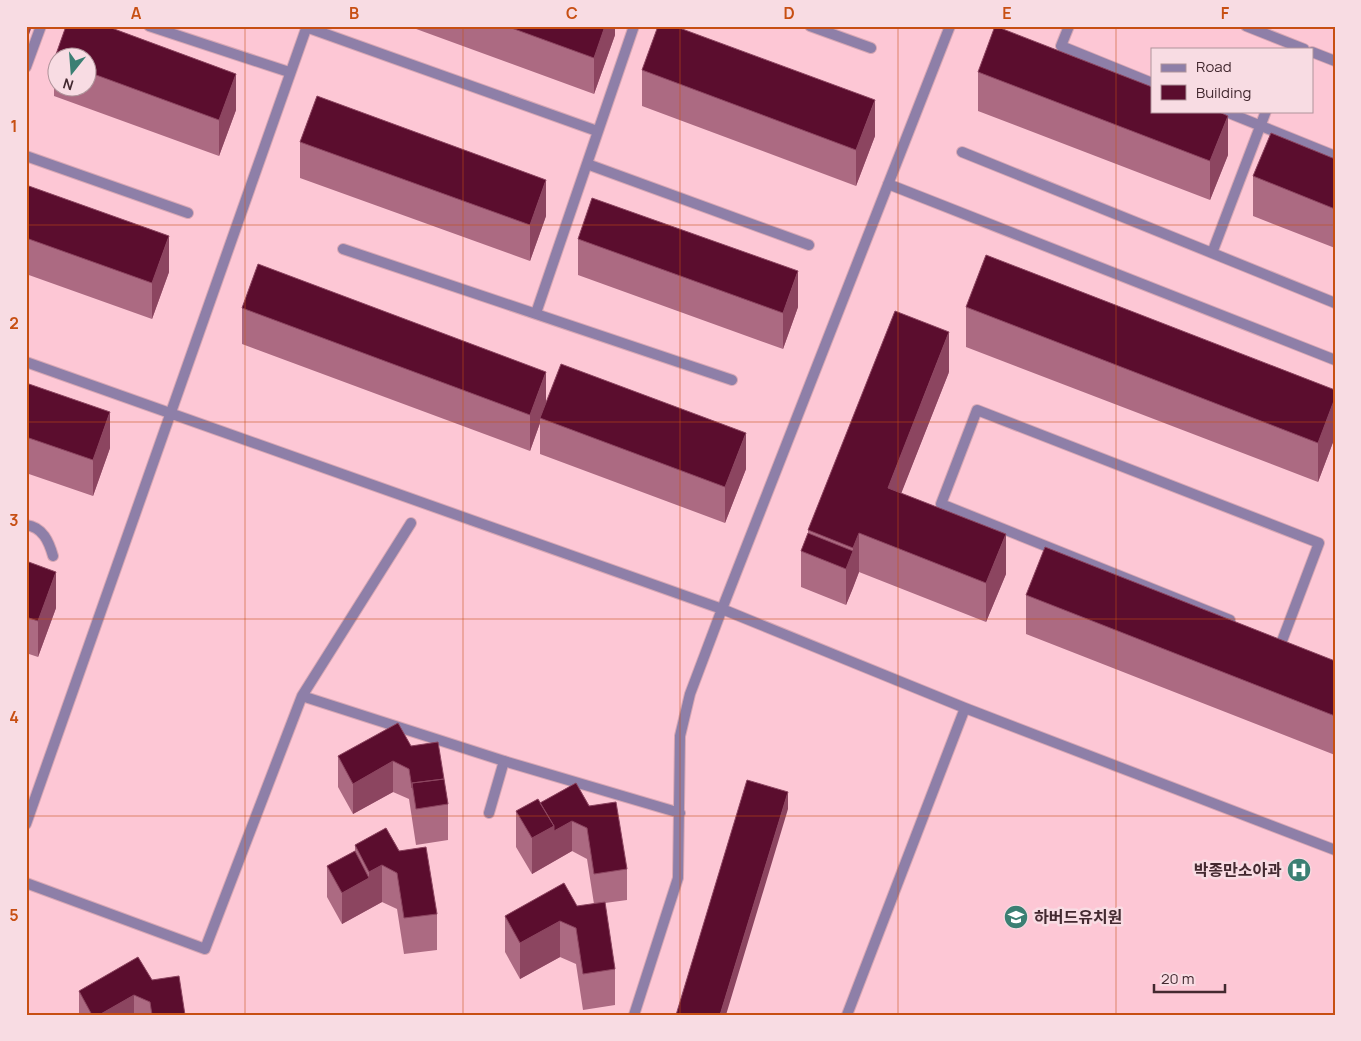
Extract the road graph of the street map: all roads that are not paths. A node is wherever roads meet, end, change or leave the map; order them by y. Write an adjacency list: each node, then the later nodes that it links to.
1 (41, 26): 13 (street)
2 (149, 26): 14 (street)
3 (634, 26): 19 (street)
4 (810, 26): 10 (street)
5 (950, 26): 24 (street)
6 (1069, 26): 15 (street)
7 (1246, 26): 9 (street)
8 (306, 27): 14 (street); 19 (street)
9 (1290, 46)
10 (871, 48)
11 (1314, 53): 12 (street)
12 (1335, 61)
13 (26, 68)
14 (289, 72): 34 (street)
15 (1151, 83)
16 (1226, 112): 18 (street)
17 (1266, 112): 18 (street)
18 (1260, 126): 22 (street); 28 (street)
19 (597, 131): 23 (street)
20 (962, 152): 28 (street)
21 (26, 156): 25 (street)
22 (1335, 156)
23 (587, 164): 26 (street); 30 (street)
24 (888, 184): 31 (street); 38 (street)
25 (188, 213)
26 (809, 245)
27 (343, 248): 30 (street)
28 (1212, 253): 29 (street)
29 (1335, 303)
30 (536, 314): 33 (street)
31 (1335, 360)
32 (26, 362): 34 (street)
33 (732, 380)
34 (171, 412): 38 (street); 46 (street)
35 (411, 522): 41 (street)
36 (26, 525): 37 (street)
37 (52, 556)
38 (722, 609): 42 (street); 45 (street)
39 (1236, 622): 40 (street)
40 (1282, 641)
41 (302, 696): 43 (street); 48 (street)
42 (964, 708): 47 (street); 50 (street)
43 (504, 761): 44 (street); 45 (street)
44 (489, 813)
45 (680, 814): 49 (street)
46 (26, 824)
47 (1335, 850)
48 (26, 883)
49 (634, 1015)
50 (848, 1015)

